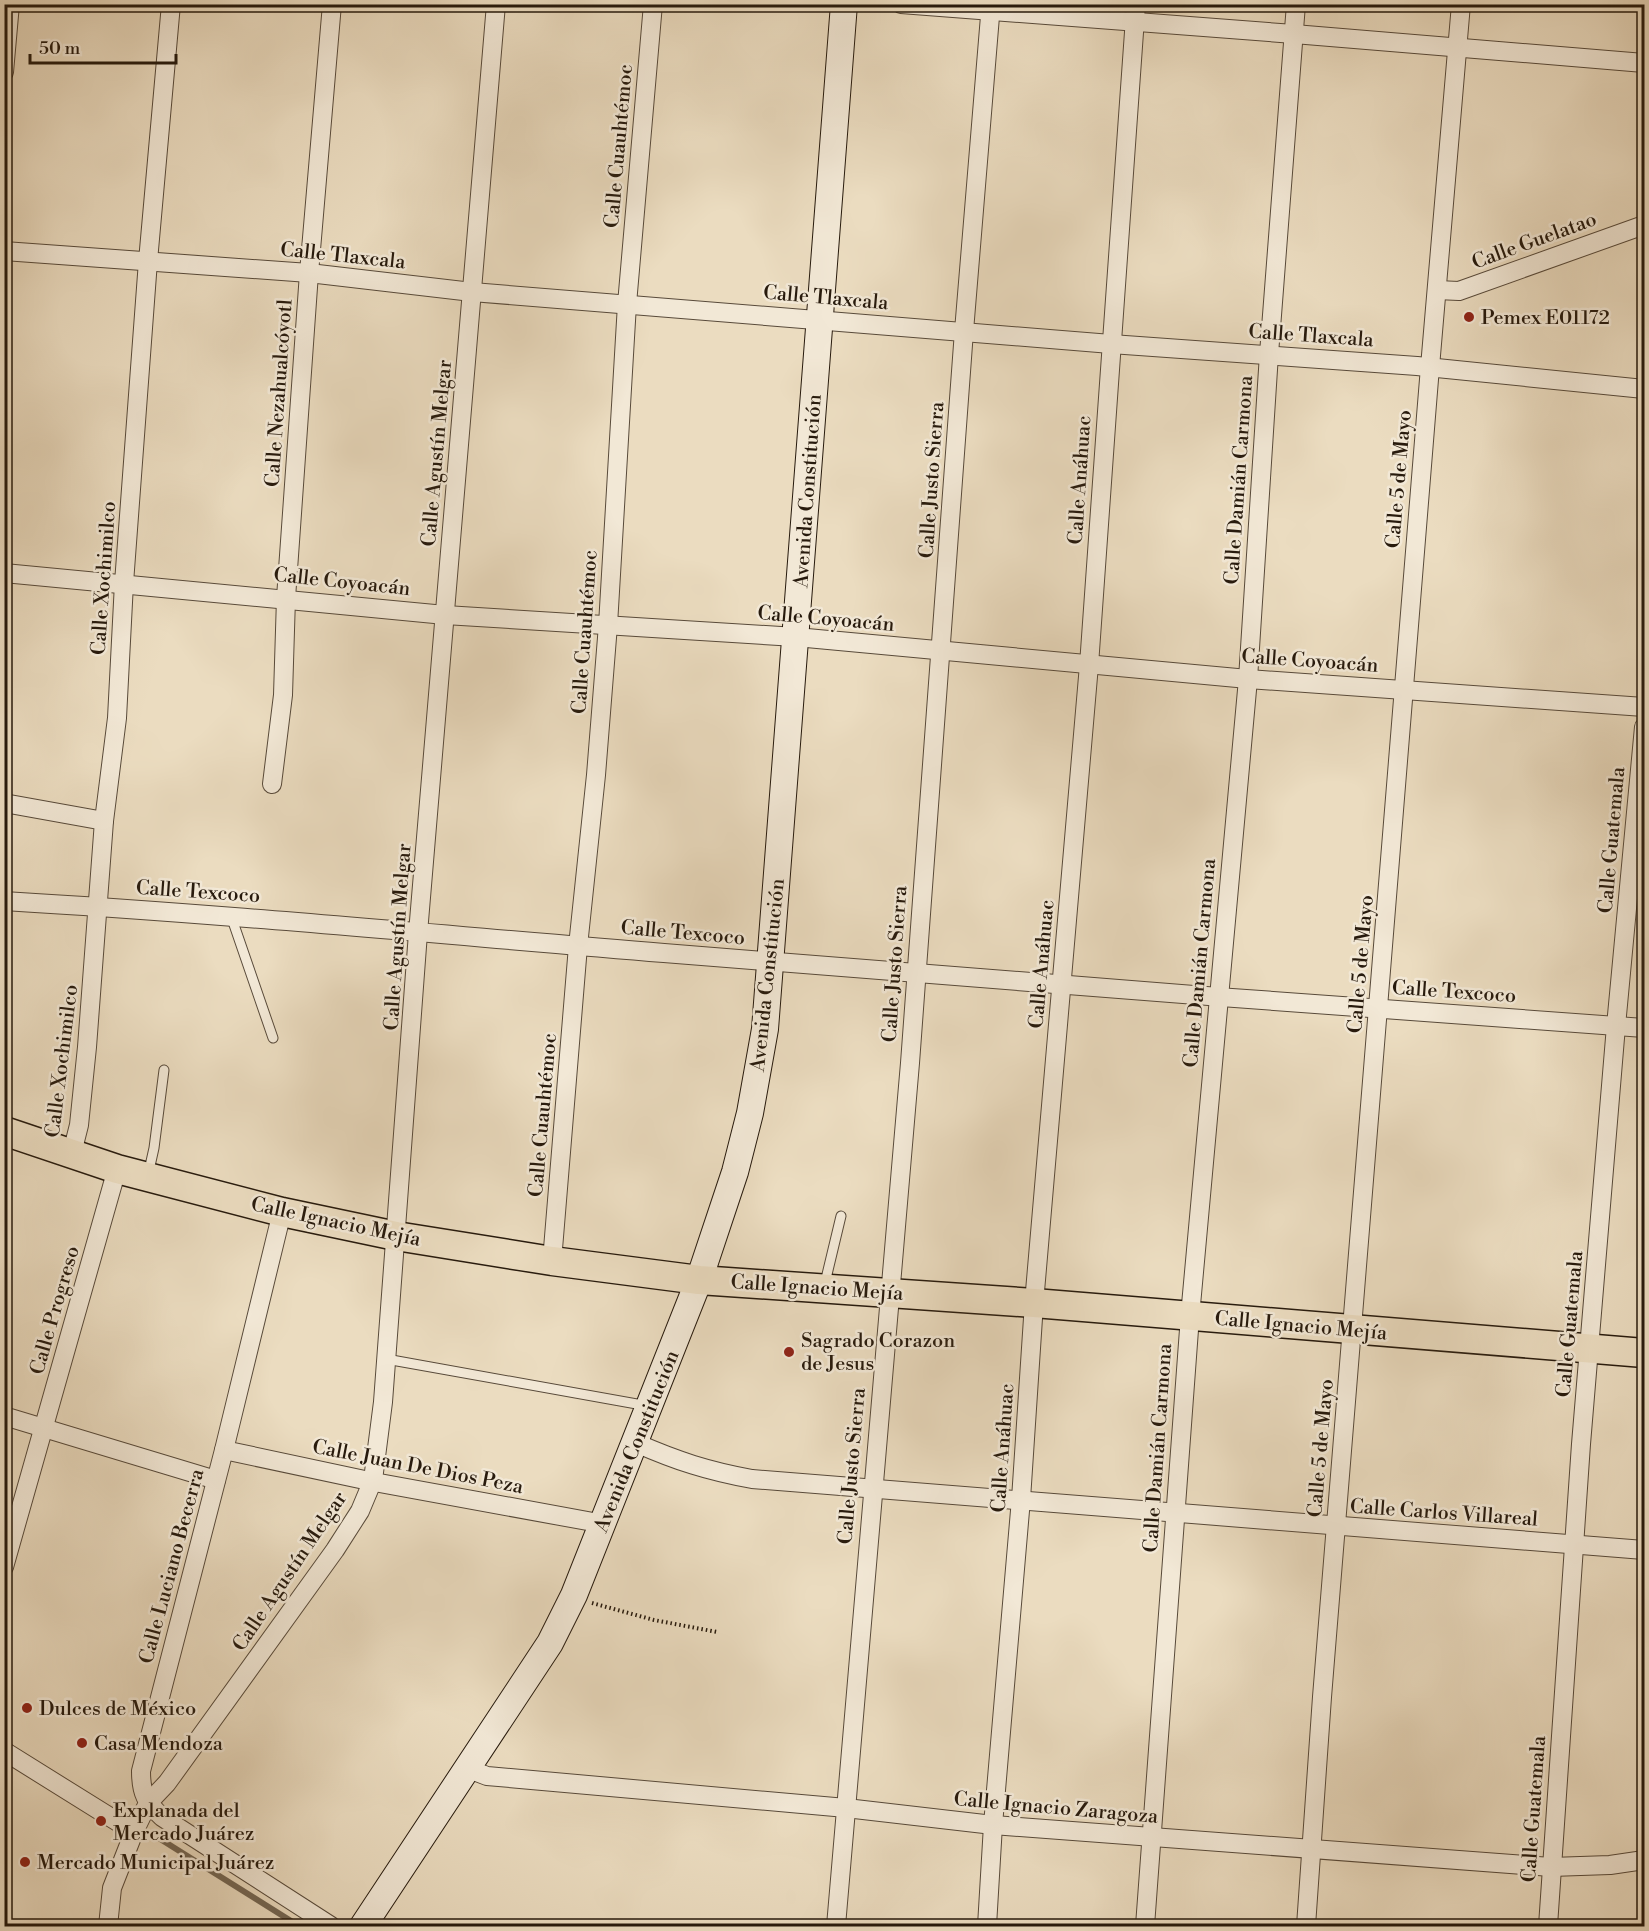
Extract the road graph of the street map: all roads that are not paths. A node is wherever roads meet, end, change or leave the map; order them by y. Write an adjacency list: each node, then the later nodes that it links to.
1 (10, 4): 15 (street)
2 (171, 4): 18 (street, Calle Xochimilco)
3 (332, 4): 19 (street, Calle Nezahualcóyotl)
4 (496, 4): 21 (street, Calle Agustín Melgar)
5 (653, 4): 22 (street, Calle Cuauhtémoc)
6 (844, 4): 23 (street, Avenida Constitución)
7 (901, 4): 10 (street)
8 (1296, 4): 12 (street, Calle Damián Carmona)
9 (1461, 4): 13 (street, Calle 5 de Mayo)
10 (990, 8): 11 (street); 24 (street, Calle Justo Sierra)
11 (1135, 13): 12 (street); 25 (street, Calle Anáhuac)
12 (1294, 34): 13 (street); 26 (street, Calle Damián Carmona)
13 (1457, 49): 14 (street); 20 (street, Calle 5 de Mayo)
14 (1644, 63)
15 (4, 72)
16 (1644, 225): 20 (street, Calle Guelatao)
17 (4, 251): 18 (street, Calle Tlaxcala)
18 (148, 261): 19 (street, Calle Tlaxcala); 30 (street, Calle Xochimilco)
19 (309, 273): 21 (street, Calle Tlaxcala); 31 (street, Calle Nezahualcóyotl)
20 (1437, 290): 27 (street, Calle 5 de Mayo)
21 (472, 292): 22 (street, Calle Tlaxcala); 32 (street, Calle Agustín Melgar)
22 (627, 304): 23 (street, Calle Tlaxcala); 33 (street, Calle Cuauhtémoc)
23 (820, 319): 24 (street, Calle Tlaxcala); 34 (street, Avenida Constitución)
24 (964, 331): 25 (street, Calle Tlaxcala); 35 (street, Calle Justo Sierra)
25 (1111, 344): 26 (street, Calle Tlaxcala); 36 (street, Calle Anáhuac)
26 (1269, 354): 27 (street, Calle Tlaxcala); 37 (street, Calle Damián Carmona)
27 (1430, 368): 28 (street, Calle Tlaxcala); 38 (street, Calle 5 de Mayo)
28 (1644, 389)
29 (4, 573): 30 (street, Calle Coyoacán)
30 (124, 583): 31 (street, Calle Coyoacán); 43 (street, Calle Xochimilco)
31 (286, 598): 32 (street, Calle Coyoacán); 41 (street, Calle Nezahualcóyotl)
32 (445, 615): 33 (street, Calle Coyoacán); 47 (street, Calle Agustín Melgar)
33 (608, 625): 34 (street, Calle Coyoacán); 48 (street, Calle Cuauhtémoc)
34 (796, 637): 35 (street, Calle Coyoacán); 49 (street, Avenida Constitución)
35 (941, 650): 36 (street, Calle Coyoacán); 50 (street, Calle Justo Sierra)
36 (1089, 665): 37 (street, Calle Coyoacán); 51 (street, Calle Anáhuac)
37 (1248, 679): 38 (street, Calle Coyoacán); 52 (street, Calle Damián Carmona)
38 (1404, 689): 39 (street, Calle Coyoacán); 53 (street, Calle 5 de Mayo)
39 (1644, 707)
40 (1644, 727): 54 (street, Calle Guatemala)
41 (272, 784)
42 (4, 804): 43 (street)
43 (104, 821): 45 (street, Calle Xochimilco)
44 (4, 901): 45 (street, Calle Texcoco)
45 (99, 906): 46 (street, Calle Texcoco); 59 (street, Calle Xochimilco)
46 (231, 916): 47 (street, Calle Texcoco); 56 (lane)
47 (418, 933): 48 (street, Calle Texcoco); 64 (street, Calle Agustín Melgar)
48 (578, 946): 49 (street, Calle Texcoco); 65 (street, Calle Cuauhtémoc)
49 (771, 962): 50 (street, Calle Texcoco); 66 (street, Avenida Constitución)
50 (917, 974): 51 (street, Calle Texcoco); 68 (street, Calle Justo Sierra)
51 (1062, 986): 52 (street, Calle Texcoco); 69 (street, Calle Anáhuac)
52 (1218, 998): 53 (street, Calle Texcoco); 70 (street, Calle Damián Carmona)
53 (1379, 1008): 54 (street, Calle Texcoco); 71 (street, Calle 5 de Mayo)
54 (1616, 1026): 55 (street, Calle Texcoco); 72 (street, Calle Guatemala)
55 (1644, 1028)
56 (273, 1038)
57 (164, 1070): 61 (lane)
58 (4, 1131): 59 (main road, Calle Ignacio Mejía)
59 (72, 1153): 60 (main road, Calle Ignacio Mejía)
60 (117, 1168): 61 (main road, Calle Ignacio Mejía); 77 (street, Calle Progreso)
61 (147, 1177): 62 (main road, Calle Ignacio Mejía)
62 (282, 1212): 64 (main road, Calle Ignacio Mejía); 79 (street, Calle Luciano Becerra)
63 (841, 1216): 67 (lane)
64 (396, 1236): 65 (main road, Calle Ignacio Mejía); 74 (street, Calle Agustín Melgar)
65 (552, 1261): 66 (main road, Calle Ignacio Mejía)
66 (699, 1280): 67 (main road, Calle Ignacio Mejía); 75 (street, Avenida Constitución)
67 (823, 1287): 68 (main road, Calle Ignacio Mejía)
68 (889, 1291): 69 (main road, Calle Ignacio Mejía); 82 (street, Calle Justo Sierra)
69 (1035, 1303): 70 (main road, Calle Ignacio Mejía); 83 (street, Calle Anáhuac)
70 (1190, 1316): 71 (main road, Calle Ignacio Mejía); 84 (street, Calle Damián Carmona)
71 (1352, 1329): 72 (main road, Calle Ignacio Mejía); 86 (street, Calle 5 de Mayo)
72 (1590, 1349): 73 (main road, Calle Ignacio Mejía); 87 (street, Calle Guatemala)
73 (1644, 1353)
74 (386, 1359): 75 (lane); 81 (street, Calle Agustín Melgar)
75 (650, 1406): 78 (street, Avenida Constitución)
76 (4, 1416): 77 (street)
77 (44, 1428): 80 (street); 89 (street, Calle Progreso)
78 (636, 1443): 82 (street, Calle Carlos Villareal); 85 (street, Avenida Constitución)
79 (224, 1450): 80 (street, Calle Luciano Becerra); 81 (street, Calle Juan De Dios Peza)
80 (216, 1480): 92 (street, Calle Luciano Becerra)
81 (373, 1480): 85 (street, Calle Juan De Dios Peza); 92 (street, Calle Agustín Melgar)
82 (872, 1489): 83 (street, Calle Carlos Villareal); 93 (street, Calle Justo Sierra)
83 (1021, 1500): 84 (street, Calle Carlos Villareal); 94 (street, Calle Anáhuac)
84 (1174, 1513): 86 (street, Calle Carlos Villareal); 96 (street, Calle Damián Carmona)
85 (604, 1524): 91 (street, Avenida Constitución)
86 (1336, 1526): 87 (street, Calle Carlos Villareal); 97 (street, Calle 5 de Mayo)
87 (1575, 1545): 88 (street, Calle Carlos Villareal); 99 (street, Calle Guatemala)
88 (1644, 1550)
89 (4, 1567)
90 (4, 1751): 95 (street)
91 (466, 1768): 93 (street, Calle Ignacio Zaragoza); 103 (street, Avenida Constitución)
92 (148, 1803): 95 (street); 102 (street)
93 (846, 1808): 94 (street, Calle Ignacio Zaragoza); 104 (street, Calle Justo Sierra)
94 (993, 1825): 96 (street, Calle Ignacio Zaragoza); 105 (street, Calle Anáhuac)
95 (134, 1832): 101 (street)
96 (1150, 1838): 97 (street, Calle Ignacio Zaragoza); 106 (street, Calle Damián Carmona)
97 (1310, 1849): 99 (street, Calle Ignacio Zaragoza); 107 (street, Calle 5 de Mayo)
98 (1644, 1860): 99 (street, Calle Ignacio Zaragoza)
99 (1551, 1867): 100 (street, Calle Guatemala)
100 (1548, 1922)
101 (108, 1926)
102 (331, 1926)
103 (363, 1926)
104 (836, 1926)
105 (987, 1926)
106 (1145, 1926)
107 (1306, 1926)

